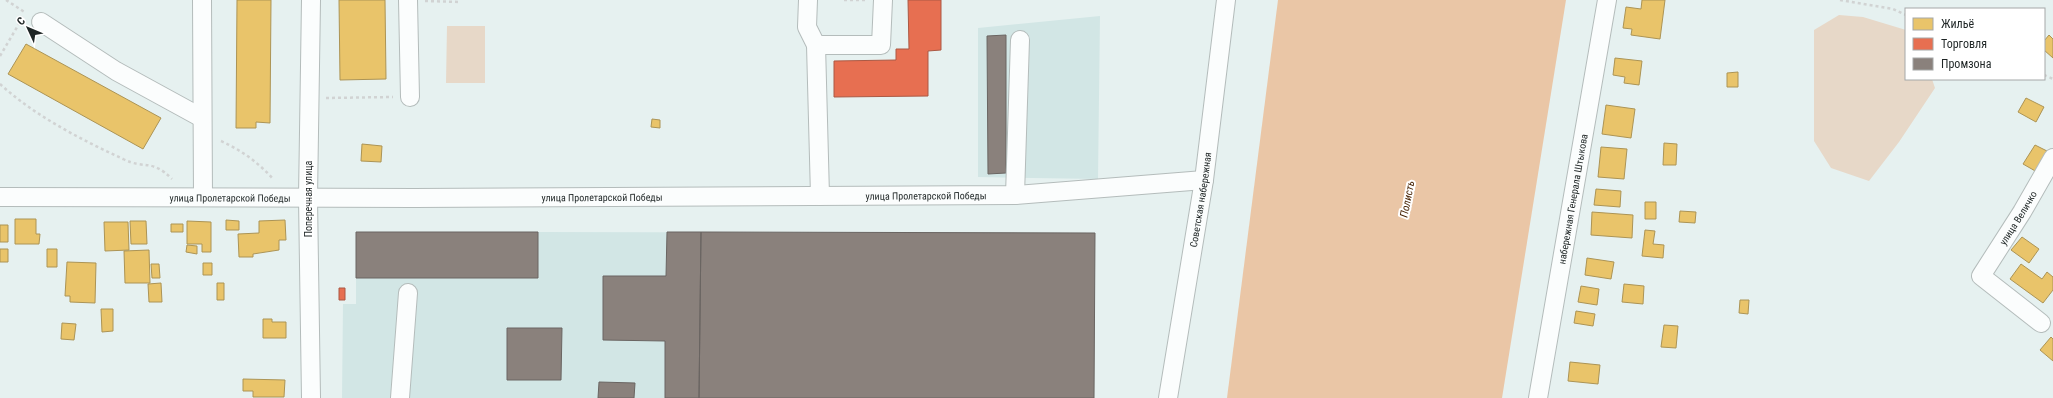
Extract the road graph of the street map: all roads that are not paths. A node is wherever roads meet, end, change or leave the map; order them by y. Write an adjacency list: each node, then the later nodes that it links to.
1 (202, 0): 12 (street)
2 (311, 0): 19 (street, Поперечная улица)
3 (408, 0): 11 (street)
4 (808, 0): 10 (street)
5 (883, 0): 10 (street)
6 (1226, 0): 14 (street, Советская набережная)
7 (1606, 0): 25 (street, набережная Генерала Штыкова)
8 (41, 22): 12 (street)
9 (1020, 40): 15 (street)
10 (816, 45): 16 (street)
11 (410, 97)
12 (202, 126): 18 (street)
13 (2053, 158): 21 (street, улица Величко)
14 (1204, 180): 15 (street, улица Пролетарской Победы); 24 (street, Советская набережная)
15 (1015, 195): 16 (street, улица Пролетарской Победы)
16 (820, 196): 19 (street, улица Пролетарской Победы)
17 (0, 197): 18 (street, улица Пролетарской Победы)
18 (196, 197): 19 (street, улица Пролетарской Победы)
19 (308, 198): 22 (street, Поперечная улица)
20 (408, 293): 23 (street)
21 (2041, 323)
22 (311, 398)
23 (400, 398)
24 (1168, 398)
25 (1538, 398)

